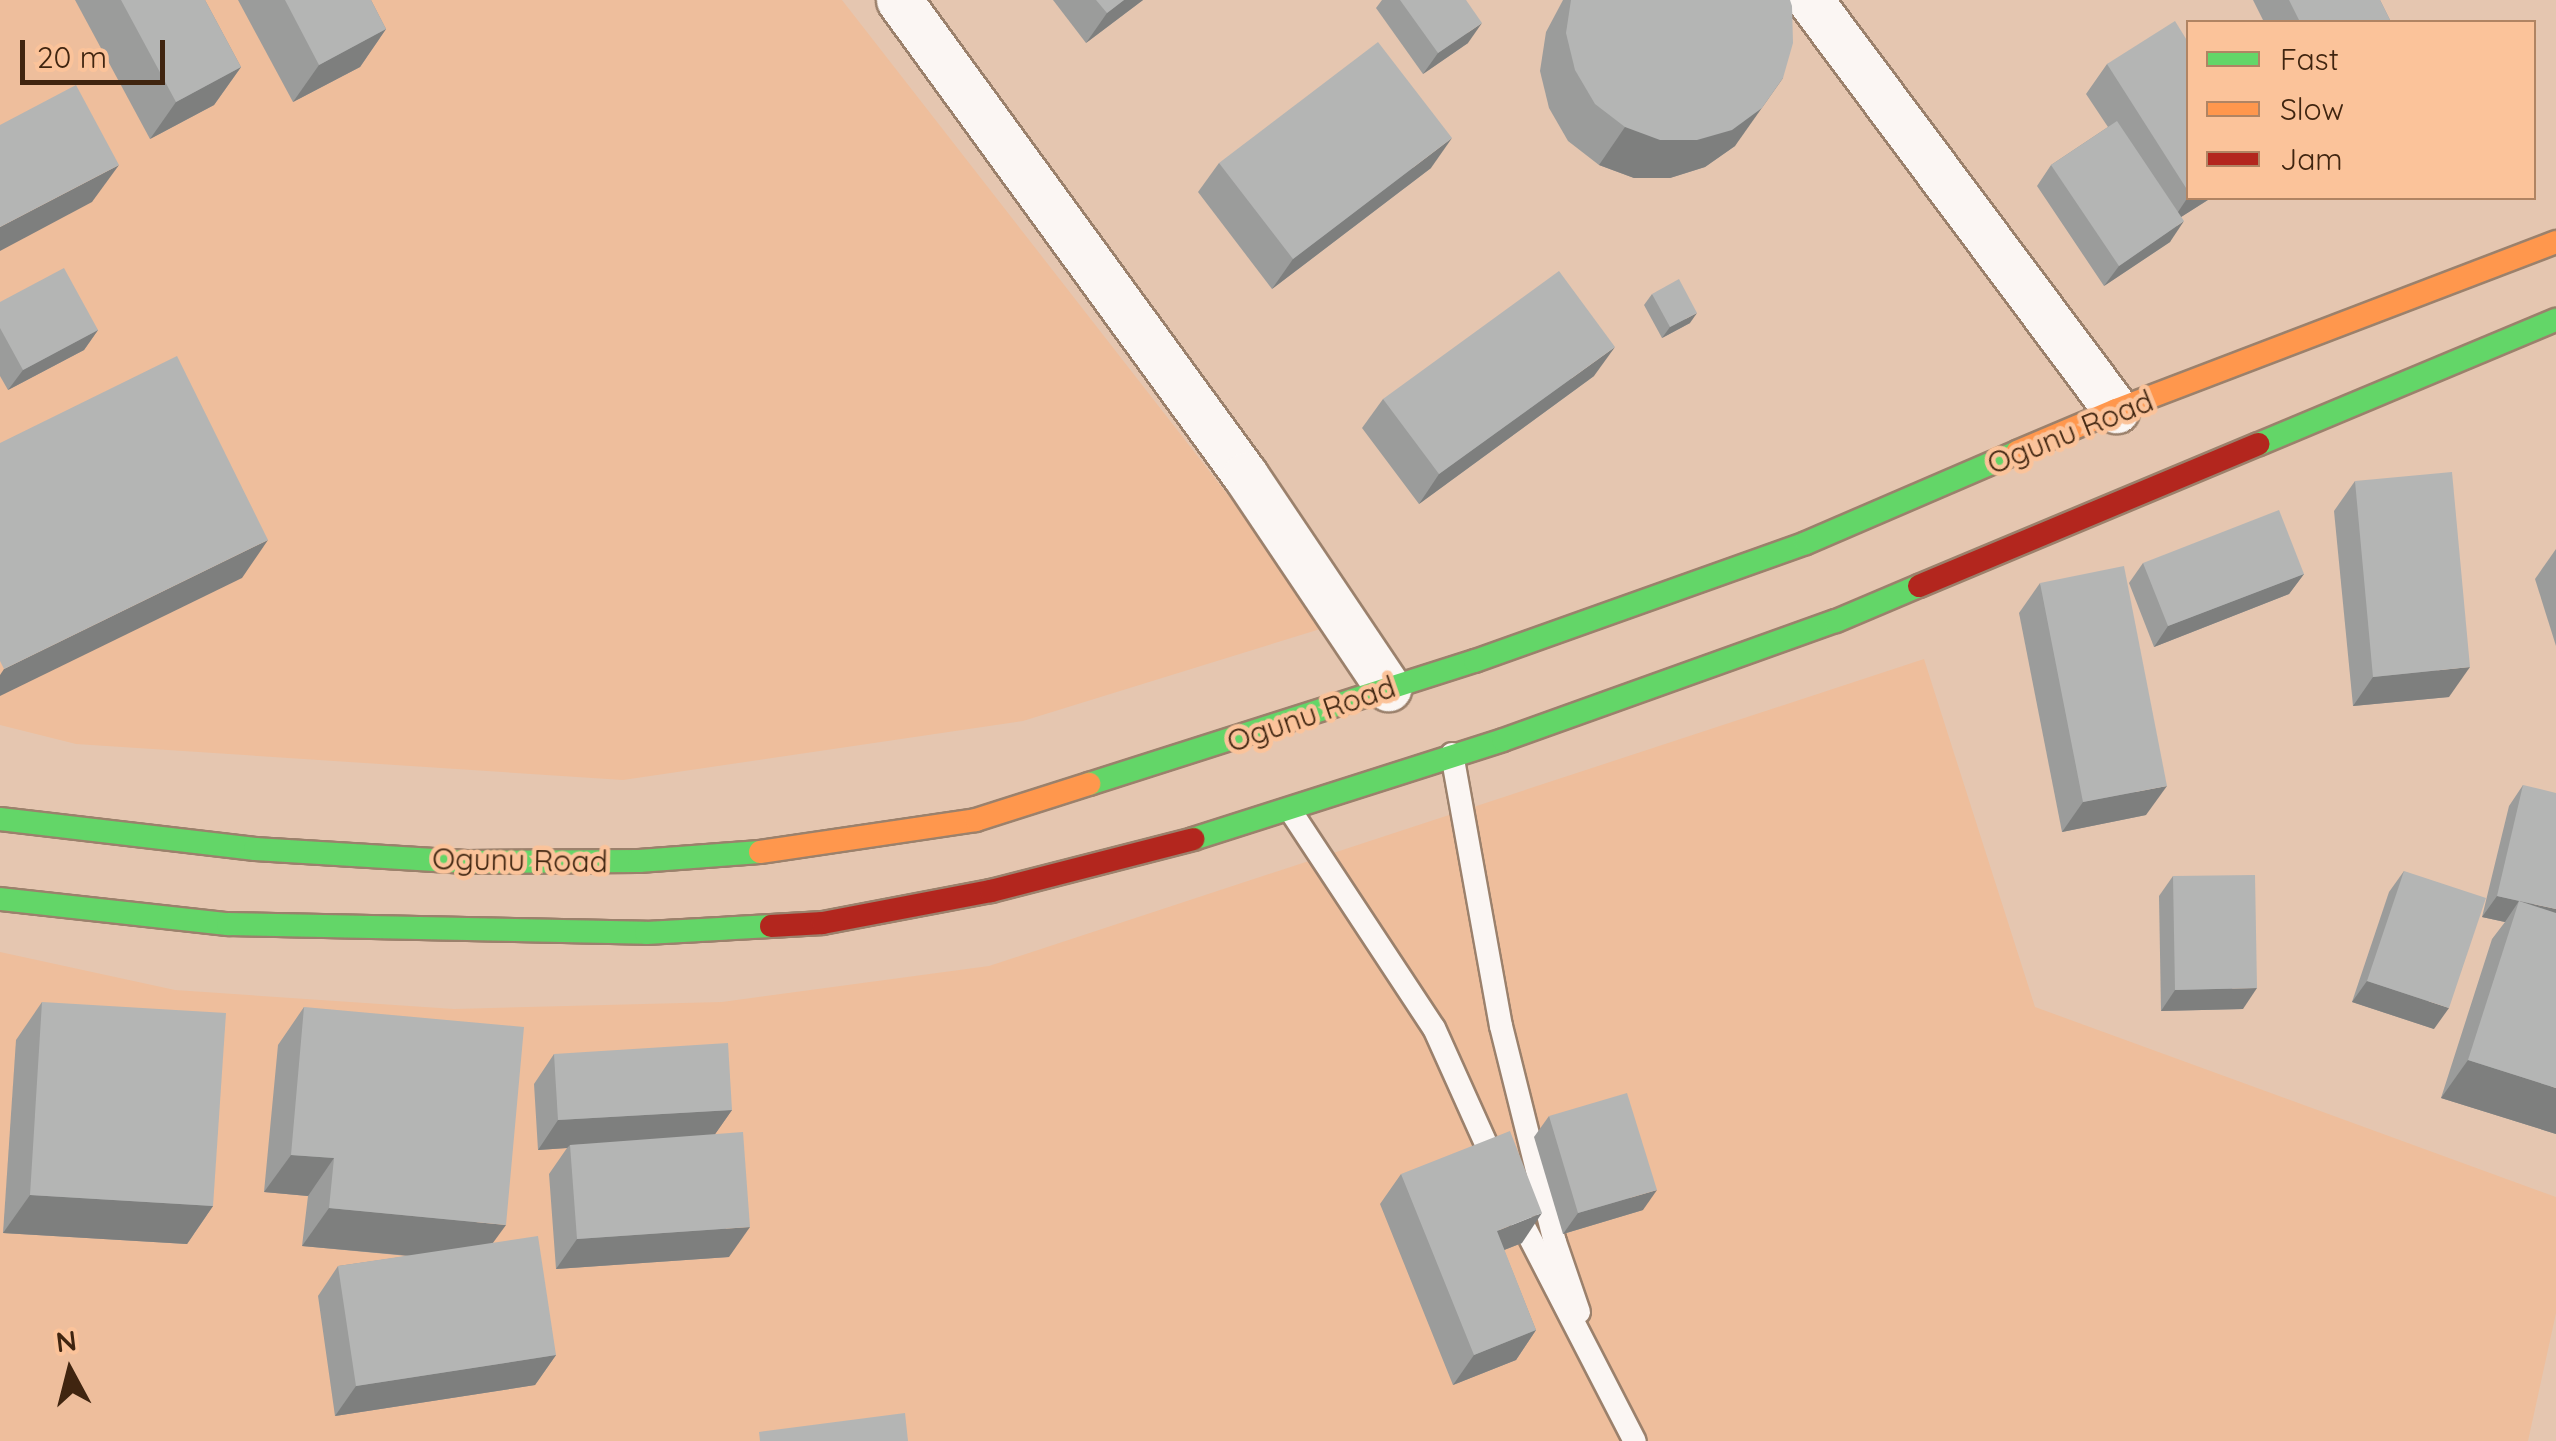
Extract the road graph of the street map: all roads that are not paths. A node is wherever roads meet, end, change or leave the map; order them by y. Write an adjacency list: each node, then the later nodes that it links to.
1 (899, 0): 6 (street)
2 (1810, 0): 5 (street)
3 (2556, 242): 5 (main road, Ogunu Road)
4 (2556, 320): 7 (main road)
5 (2116, 410): 6 (main road, Ogunu Road)
6 (1388, 688): 9 (main road, Ogunu Road)
7 (1452, 754): 8 (main road); 11 (lane)
8 (1290, 810): 10 (main road); 11 (lane)
9 (0, 820)
10 (0, 899)
11 (1606, 1391): 12 (lane)
12 (1635, 1441)

